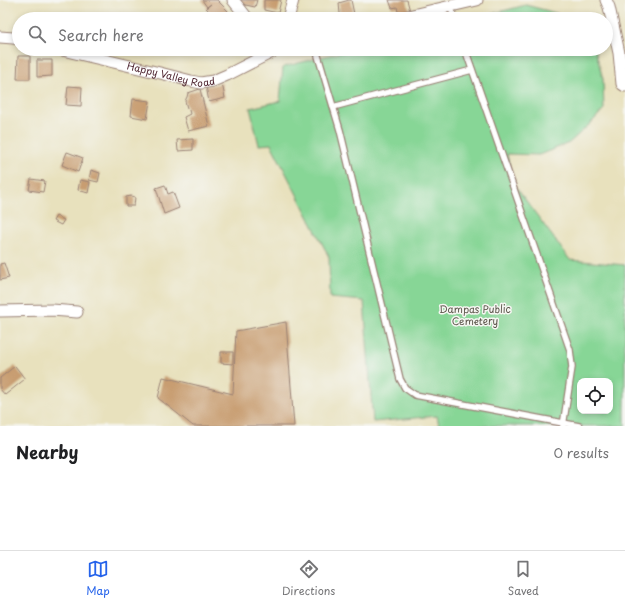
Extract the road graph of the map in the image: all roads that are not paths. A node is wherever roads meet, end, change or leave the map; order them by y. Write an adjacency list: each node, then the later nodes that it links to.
1 (233, 0): 6 (street)
2 (293, 0): 7 (street)
3 (477, 0): 5 (street)
4 (606, 0): 10 (street)
5 (450, 6): 8 (street); 9 (lane)
6 (242, 12)
7 (290, 12)
8 (425, 12)
9 (452, 12)
10 (610, 12)
11 (613, 25): 19 (street)
12 (0, 37): 13 (street)
13 (12, 38)
14 (88, 56): 15 (street, Happy Valley Road)
15 (262, 56)
16 (318, 56): 20 (lane)
17 (467, 56): 18 (lane)
18 (472, 70): 20 (lane); 23 (lane)
19 (625, 86)
20 (333, 107): 23 (lane)
21 (0, 311): 22 (street)
22 (77, 312)
23 (563, 425): 24 (lane)
24 (579, 426)

